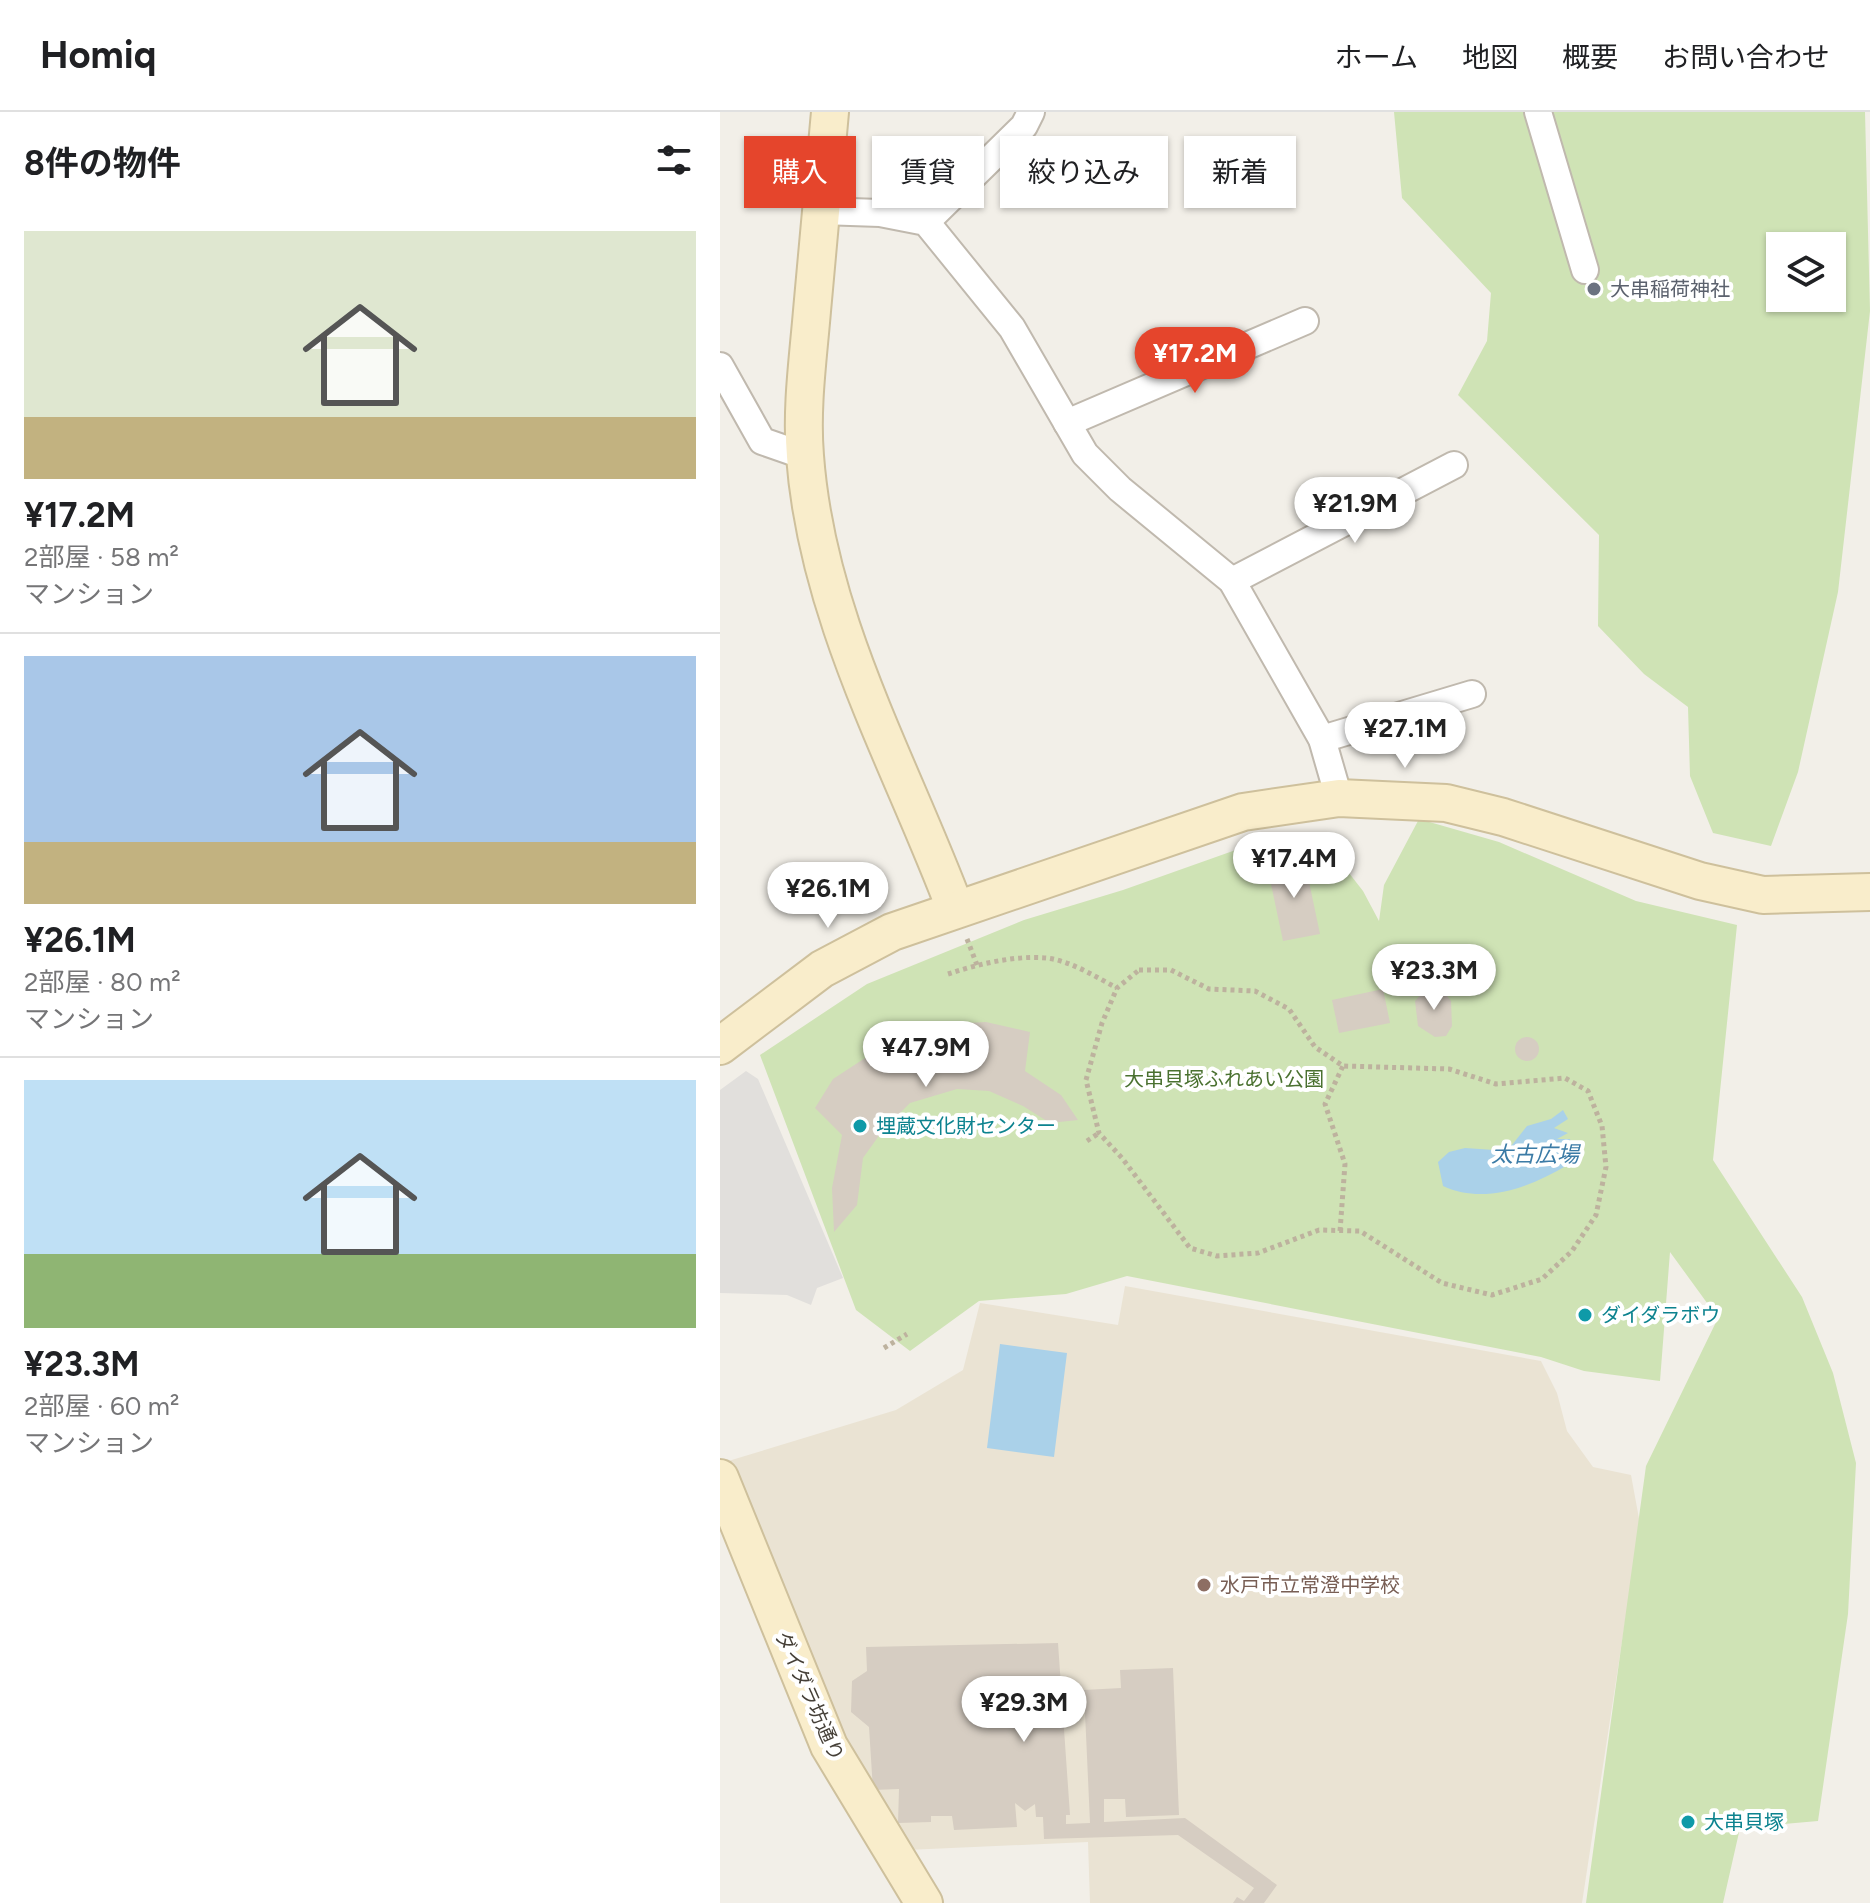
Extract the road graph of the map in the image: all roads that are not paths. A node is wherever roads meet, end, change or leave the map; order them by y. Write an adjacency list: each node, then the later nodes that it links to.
1 (830, 112): 4 (street)
2 (1031, 112): 5 (street)
3 (1538, 112): 6 (street)
4 (821, 211): 5 (street); 10 (street)
5 (926, 222): 9 (street)
6 (1585, 270)
7 (1305, 321): 9 (street)
8 (720, 366): 10 (street)
9 (1067, 423): 12 (street)
10 (805, 456): 17 (street)
11 (1454, 465): 12 (street)
12 (1232, 581): 14 (street)
13 (1472, 694): 14 (street)
14 (1322, 739): 15 (street)
15 (1339, 798): 16 (street); 17 (street)
16 (1870, 892)
17 (955, 908): 18 (street)
18 (720, 1046)
19 (720, 1478): 20 (street, ダイダラ坊通り)
20 (924, 1903)

